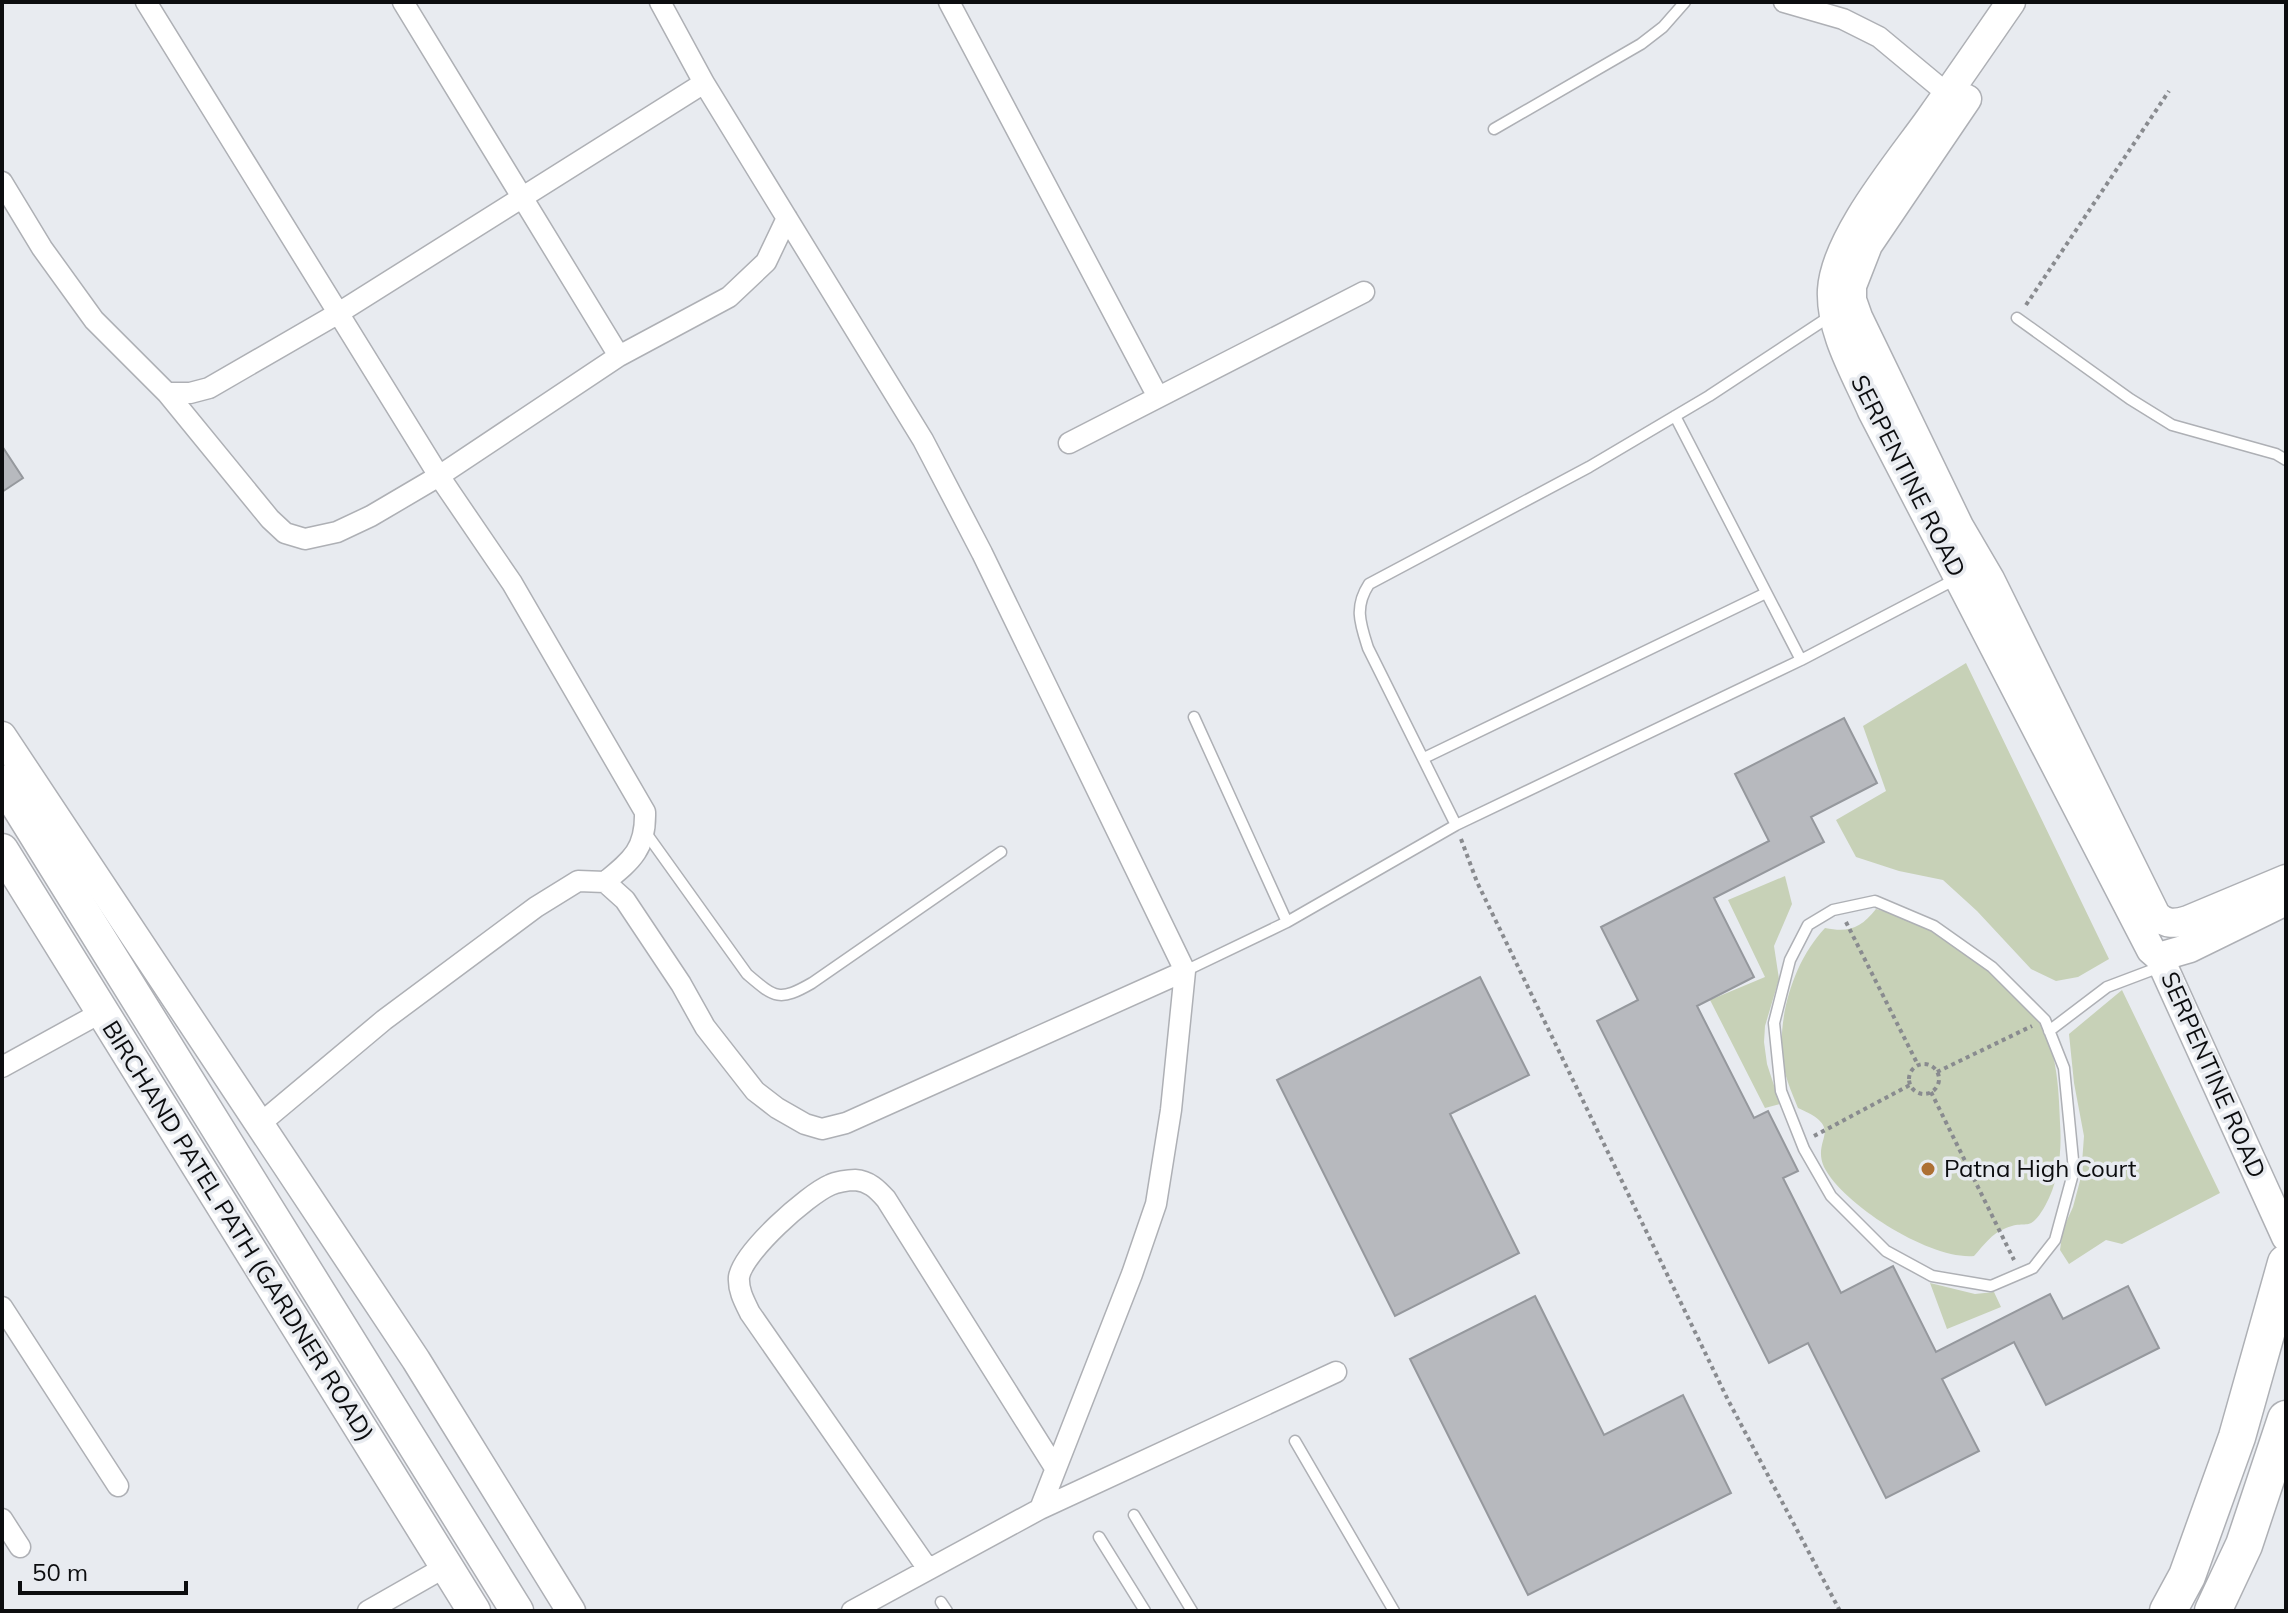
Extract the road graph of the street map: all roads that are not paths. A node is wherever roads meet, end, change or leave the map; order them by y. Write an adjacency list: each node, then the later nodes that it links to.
1 (146, 2): 18 (street)
2 (403, 2): 13 (street)
3 (660, 2): 9 (street)
4 (949, 2): 22 (street)
5 (1685, 2): 11 (lane)
6 (1784, 2): 10 (street)
7 (2011, 2): 10 (street, SERPENTINE ROAD)
8 (2033, 2): 10 (street)
9 (704, 83): 13 (street); 14 (street)
10 (1955, 100): 15 (street, SERPENTINE ROAD)
11 (1494, 129)
12 (2, 182): 21 (street)
13 (523, 198): 18 (street); 20 (street)
14 (787, 218): 20 (street); 43 (street)
15 (1843, 284): 17 (street, SERPENTINE ROAD); 27 (street)
16 (1364, 292): 22 (street)
17 (1835, 313): 23 (lane); 27 (street, SERPENTINE ROAD)
18 (337, 314): 21 (street); 26 (street)
19 (2017, 318): 25 (lane)
20 (619, 356): 26 (street)
21 (167, 393): 26 (street)
22 (1158, 397): 24 (street)
23 (1675, 416): 28 (lane); 32 (lane)
24 (1069, 443)
25 (2286, 460)
26 (439, 476): 35 (street)
27 (1971, 570): 29 (lane); 38 (street); 42 (street, SERPENTINE ROAD)
28 (1766, 593): 29 (lane); 32 (lane)
29 (1801, 660): 34 (lane)
30 (1194, 717): 41 (lane)
31 (2, 736): 47 (street)
32 (1424, 758): 34 (lane)
33 (2, 781): 48 (main road, BIRCHAND PATEL PATH (GARDNER ROAD))
34 (1456, 825): 41 (lane)
35 (646, 833): 37 (lane); 39 (street)
36 (2, 850): 44 (main road, BIRCHAND PATEL PATH (GARDNER ROAD))
37 (1001, 852)
38 (2286, 879)
39 (605, 882): 43 (street); 47 (street)
40 (2286, 901): 42 (street, SERPENTINE ROAD)
41 (1287, 922): 43 (lane)
42 (2161, 961): 45 (lane); 49 (street, SERPENTINE ROAD)
43 (1185, 971): 56 (street)
44 (102, 1012): 46 (street); 63 (main road, BIRCHAND PATEL PATH (GARDNER ROAD))
45 (2049, 1031): 45 (lane)
46 (2, 1067)
47 (261, 1123): 48 (street); 68 (street)
48 (228, 1145): 67 (main road, BIRCHAND PATEL PATH (GARDNER ROAD))
49 (2286, 1237)
50 (2286, 1263): 73 (highway)
51 (2, 1307): 57 (street)
52 (1336, 1372): 58 (street)
53 (2286, 1419): 55 (highway)
54 (1295, 1441): 72 (lane)
55 (2281, 1456): 74 (highway)
56 (1055, 1468): 58 (street); 64 (street)
57 (118, 1486)
58 (1040, 1509): 64 (street)
59 (1134, 1515): 71 (lane)
60 (2, 1519): 62 (street)
61 (1099, 1537): 70 (lane)
62 (20, 1547)
63 (447, 1566): 65 (street); 66 (main road, BIRCHAND PATEL PATH (GARDNER ROAD))
64 (928, 1569): 69 (street)
65 (368, 1611)
66 (474, 1611)
67 (517, 1611)
68 (571, 1611)
69 (852, 1611)
70 (1145, 1611)
71 (1192, 1611)
72 (1394, 1611)
73 (2168, 1611)
74 (2213, 1611)

